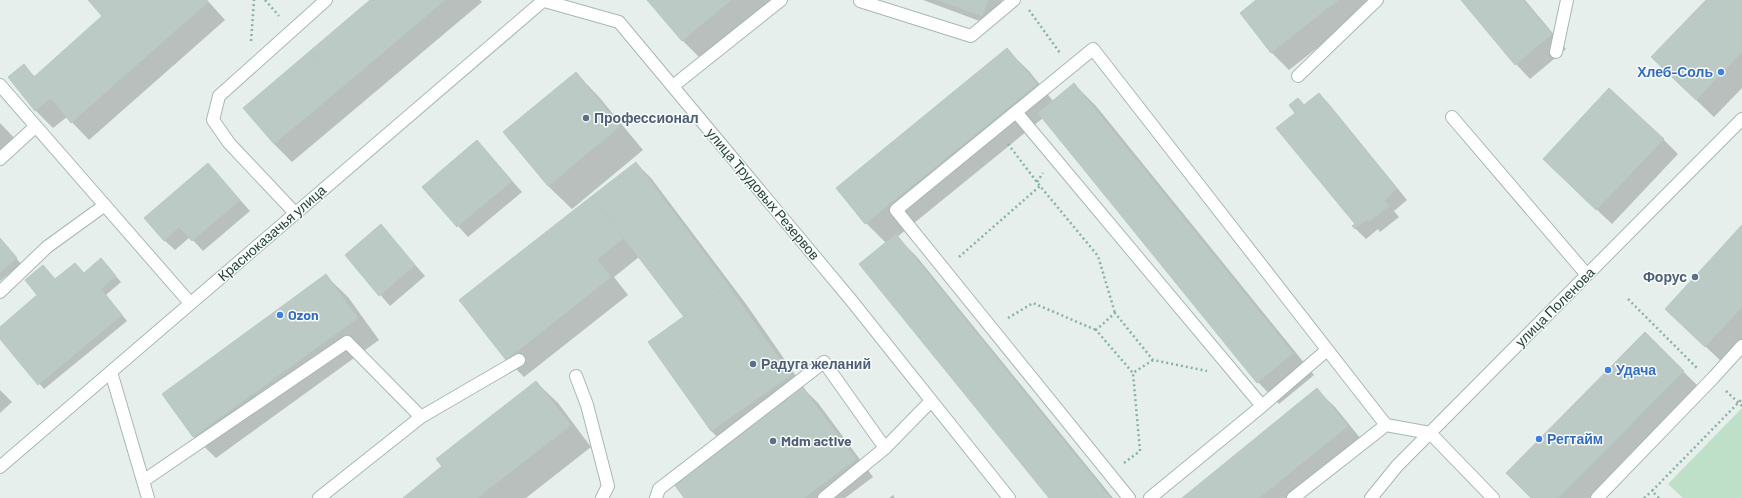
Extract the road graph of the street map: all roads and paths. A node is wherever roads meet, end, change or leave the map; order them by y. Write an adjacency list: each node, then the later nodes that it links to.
1 (254, 0): 12 (path)
2 (326, 0): 12 (street)
3 (543, 0): 15 (street, улица Трудовых Резервов); 24 (street, Красноказачья улица)
4 (781, 0): 15 (street)
5 (1014, 0): 8 (street)
6 (1378, 0): 13 (street)
7 (1567, 0): 10 (street)
8 (860, 1)
9 (1026, 6): 11 (path)
10 (1556, 52)
11 (1071, 67): 16 (street); 34 (street)
12 (249, 70): 24 (street)
13 (1298, 76)
14 (0, 85): 19 (street)
15 (673, 86): 43 (street, улица Трудовых Резервов)
16 (1016, 112): 20 (street); 40 (street)
17 (1452, 117): 26 (street)
18 (1742, 119): 26 (street, улица Поленова)
19 (36, 126): 21 (street); 23 (street)
20 (996, 128): 22 (path); 25 (street)
21 (0, 159)
22 (1040, 186): 25 (path); 30 (path)
23 (105, 205): 27 (street); 29 (street)
24 (295, 213): 29 (street, Красноказачья улица)
25 (944, 270): 31 (street)
26 (1587, 275): 47 (street, улица Поленова)
27 (0, 292)
28 (1628, 299): 41 (path)
29 (190, 303): 37 (street, Красноказачья улица)
30 (1115, 313): 32 (path); 36 (path)
31 (992, 328): 32 (path); 50 (street)
32 (1096, 330): 38 (path)
33 (1742, 346): 41 (street)
34 (1327, 350): 44 (street); 46 (street)
35 (519, 360): 45 (street)
36 (1153, 360): 38 (path); 40 (path)
37 (111, 372): 49 (street, Красноказачья улица); 51 (street)
38 (1133, 374): 50 (path)
39 (576, 376): 56 (street)
40 (1237, 376): 44 (street)
41 (1711, 381): 64 (street)
42 (1742, 399): 52 (path)
43 (931, 401): 48 (street); 59 (street, улица Трудовых Резервов)
44 (1262, 406): 61 (street)
45 (421, 417): 51 (street); 55 (street)
46 (1386, 425): 47 (street); 62 (street)
47 (1430, 433): 53 (street, улица Поленова); 63 (street)
48 (885, 448): 57 (street); 58 (street)
49 (0, 467)
50 (1109, 474): 60 (street)
51 (143, 481): 54 (street)
52 (1652, 491): 65 (path); 66 (path)
53 (1376, 496)
54 (148, 498)
55 (319, 498)
56 (602, 498)
57 (656, 498)
58 (824, 498)
59 (1009, 498)
60 (1129, 498)
61 (1150, 498)
62 (1293, 498)
63 (1493, 498)
64 (1597, 498)
65 (1644, 498)
66 (1659, 498)

